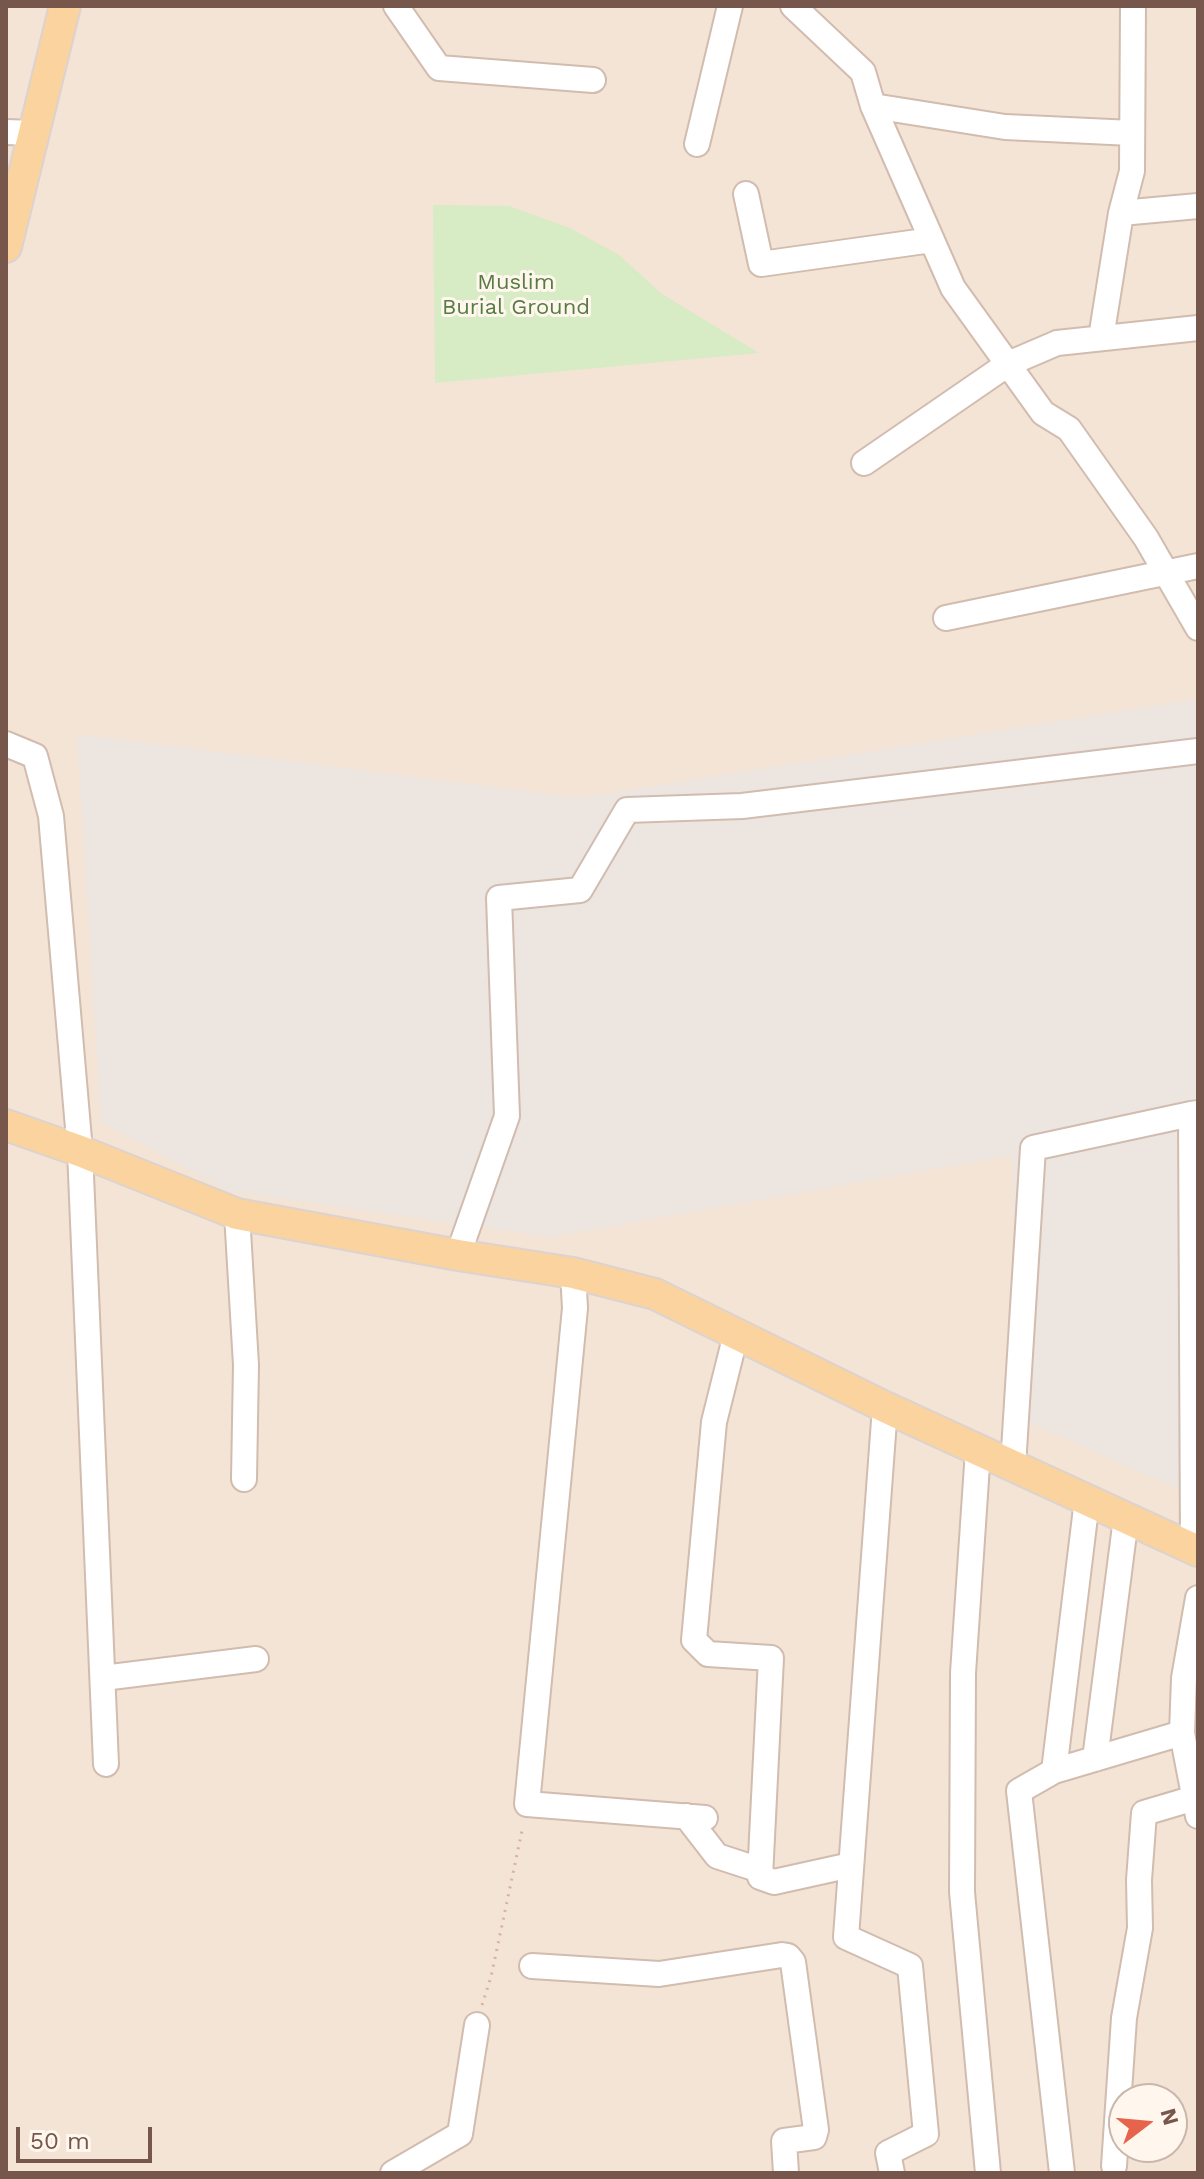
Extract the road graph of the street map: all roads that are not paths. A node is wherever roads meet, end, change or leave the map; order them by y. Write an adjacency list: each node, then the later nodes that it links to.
1 (65, 6): 8 (main road)
2 (396, 6): 6 (street)
3 (730, 6): 10 (street)
4 (793, 6): 7 (street)
5 (1133, 6): 9 (street)
6 (593, 80)
7 (873, 106): 9 (street); 14 (street)
8 (20, 133): 15 (main road)
9 (1132, 133): 13 (street)
10 (697, 144)
11 (746, 194): 14 (street)
12 (1198, 206): 13 (street)
13 (1121, 213): 17 (street)
14 (932, 240): 18 (street)
15 (6, 247)
16 (1198, 328): 17 (street)
17 (1101, 338): 18 (street)
18 (1008, 364): 19 (street); 21 (street)
19 (864, 463)
20 (1198, 566): 21 (street)
21 (1166, 571): 22 (street); 23 (street)
22 (946, 618)
23 (1196, 619)
24 (6, 744): 28 (street)
25 (1198, 751): 31 (street)
26 (1195, 1113): 29 (street); 36 (street)
27 (6, 1125): 28 (main road)
28 (80, 1151): 30 (main road); 43 (street)
29 (1195, 1190): 40 (street)
30 (237, 1214): 31 (main road); 37 (street)
31 (458, 1255): 32 (main road)
32 (573, 1273): 33 (main road); 50 (street)
33 (736, 1334): 34 (main road); 50 (street)
34 (885, 1407): 35 (main road); 49 (street)
35 (978, 1450): 36 (main road); 57 (street)
36 (1013, 1466): 38 (main road)
37 (244, 1479)
38 (1087, 1500): 39 (main road); 47 (street)
39 (1126, 1518): 40 (main road); 45 (street)
40 (1196, 1550)
41 (1198, 1598): 44 (street)
42 (256, 1659): 43 (street)
43 (103, 1678): 46 (street)
44 (1182, 1733): 45 (street); 48 (street)
45 (1095, 1759): 47 (street)
46 (106, 1764)
47 (1054, 1771): 58 (street)
48 (1197, 1804): 53 (street)
49 (851, 1865): 50 (street); 56 (street)
50 (760, 1870)
51 (532, 1966): 55 (street)
52 (477, 2025): 54 (street)
53 (1114, 2166)
54 (393, 2173)
55 (786, 2173)
56 (892, 2173)
57 (988, 2173)
58 (1062, 2173)

